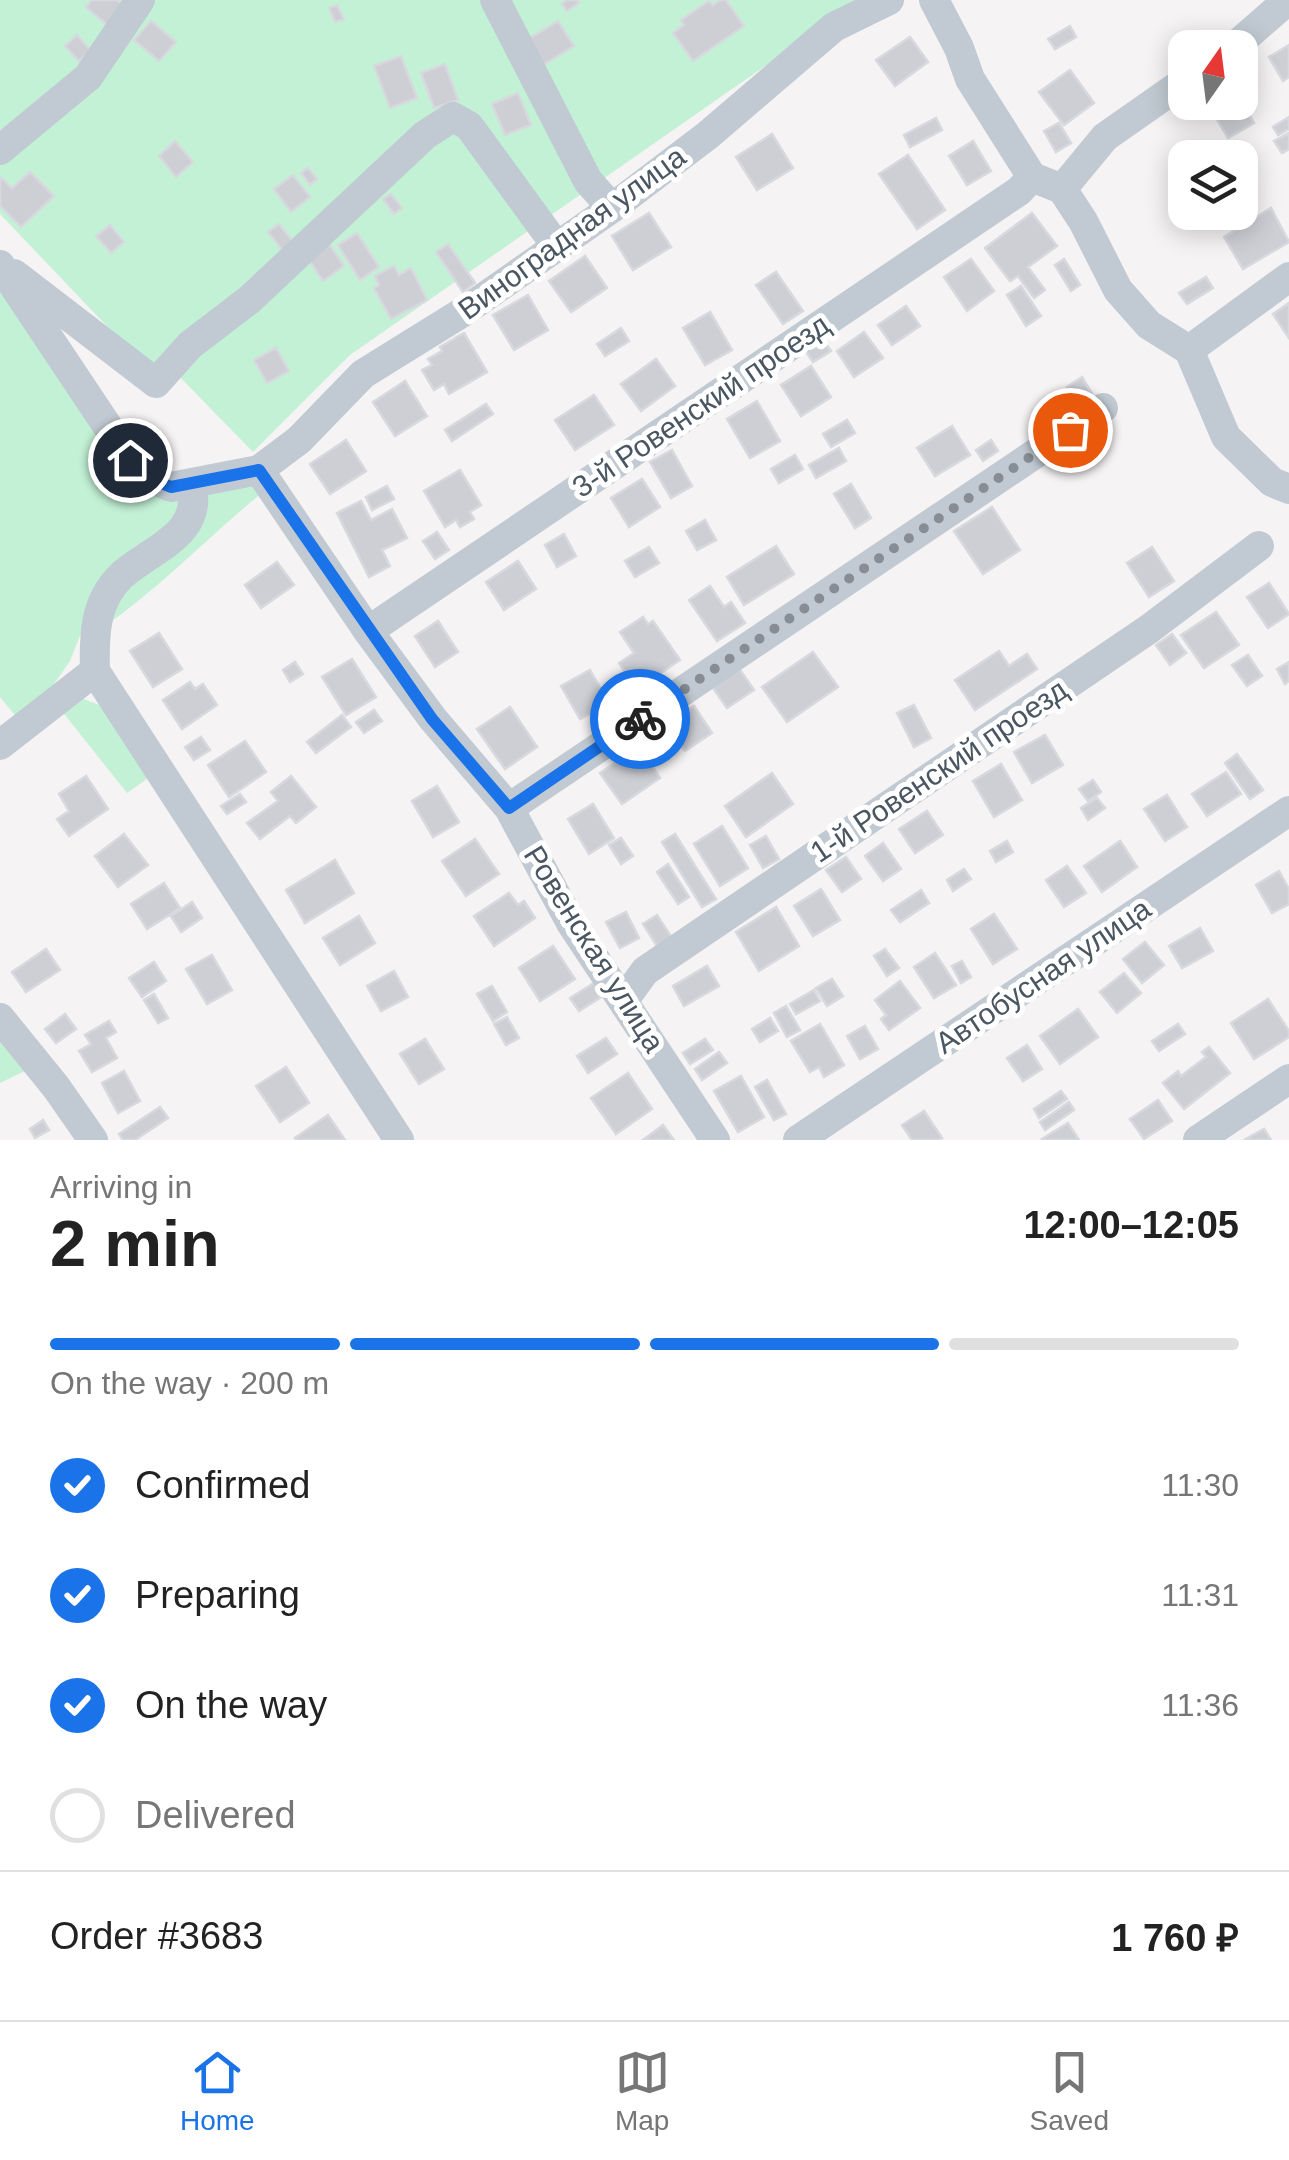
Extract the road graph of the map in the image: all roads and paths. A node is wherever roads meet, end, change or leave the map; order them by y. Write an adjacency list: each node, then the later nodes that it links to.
1 (140, 0): 9 (street)
2 (495, 0): 12 (street)
3 (890, 0): 6 (street, Виноградная улица)
4 (934, 0): 10 (street)
5 (1288, 0): 7 (street)
6 (828, 13): 12 (street, Виноградная улица)
7 (1254, 30)
8 (1168, 93): 11 (street)
9 (0, 150)
10 (1032, 177): 11 (street); 22 (street, 3-й Ровенский проезд)
11 (1062, 189): 16 (street)
12 (612, 208): 13 (street, Виноградная улица)
13 (558, 248): 14 (street); 18 (street, Виноградная улица)
14 (0, 265): 19 (street)
15 (1289, 277): 16 (street)
16 (1189, 350): 20 (street)
17 (1103, 408): 25 (street)
18 (259, 470): 19 (street); 22 (street, Ровенская улица)
19 (191, 484): 23 (street)
20 (1289, 489)
21 (1259, 546): 27 (street, 1-й Ровенский проезд)
22 (368, 631): 25 (street, Ровенская улица)
23 (94, 671): 24 (street); 31 (street)
24 (0, 745)
25 (509, 808): 27 (street, Ровенская улица)
26 (1289, 811): 33 (street, Автобусная улица)
27 (624, 1000): 32 (street, Ровенская улица)
28 (0, 1018): 30 (street)
29 (1289, 1079): 34 (street)
30 (93, 1140)
31 (399, 1140)
32 (714, 1140)
33 (798, 1140)
34 (1198, 1140)

